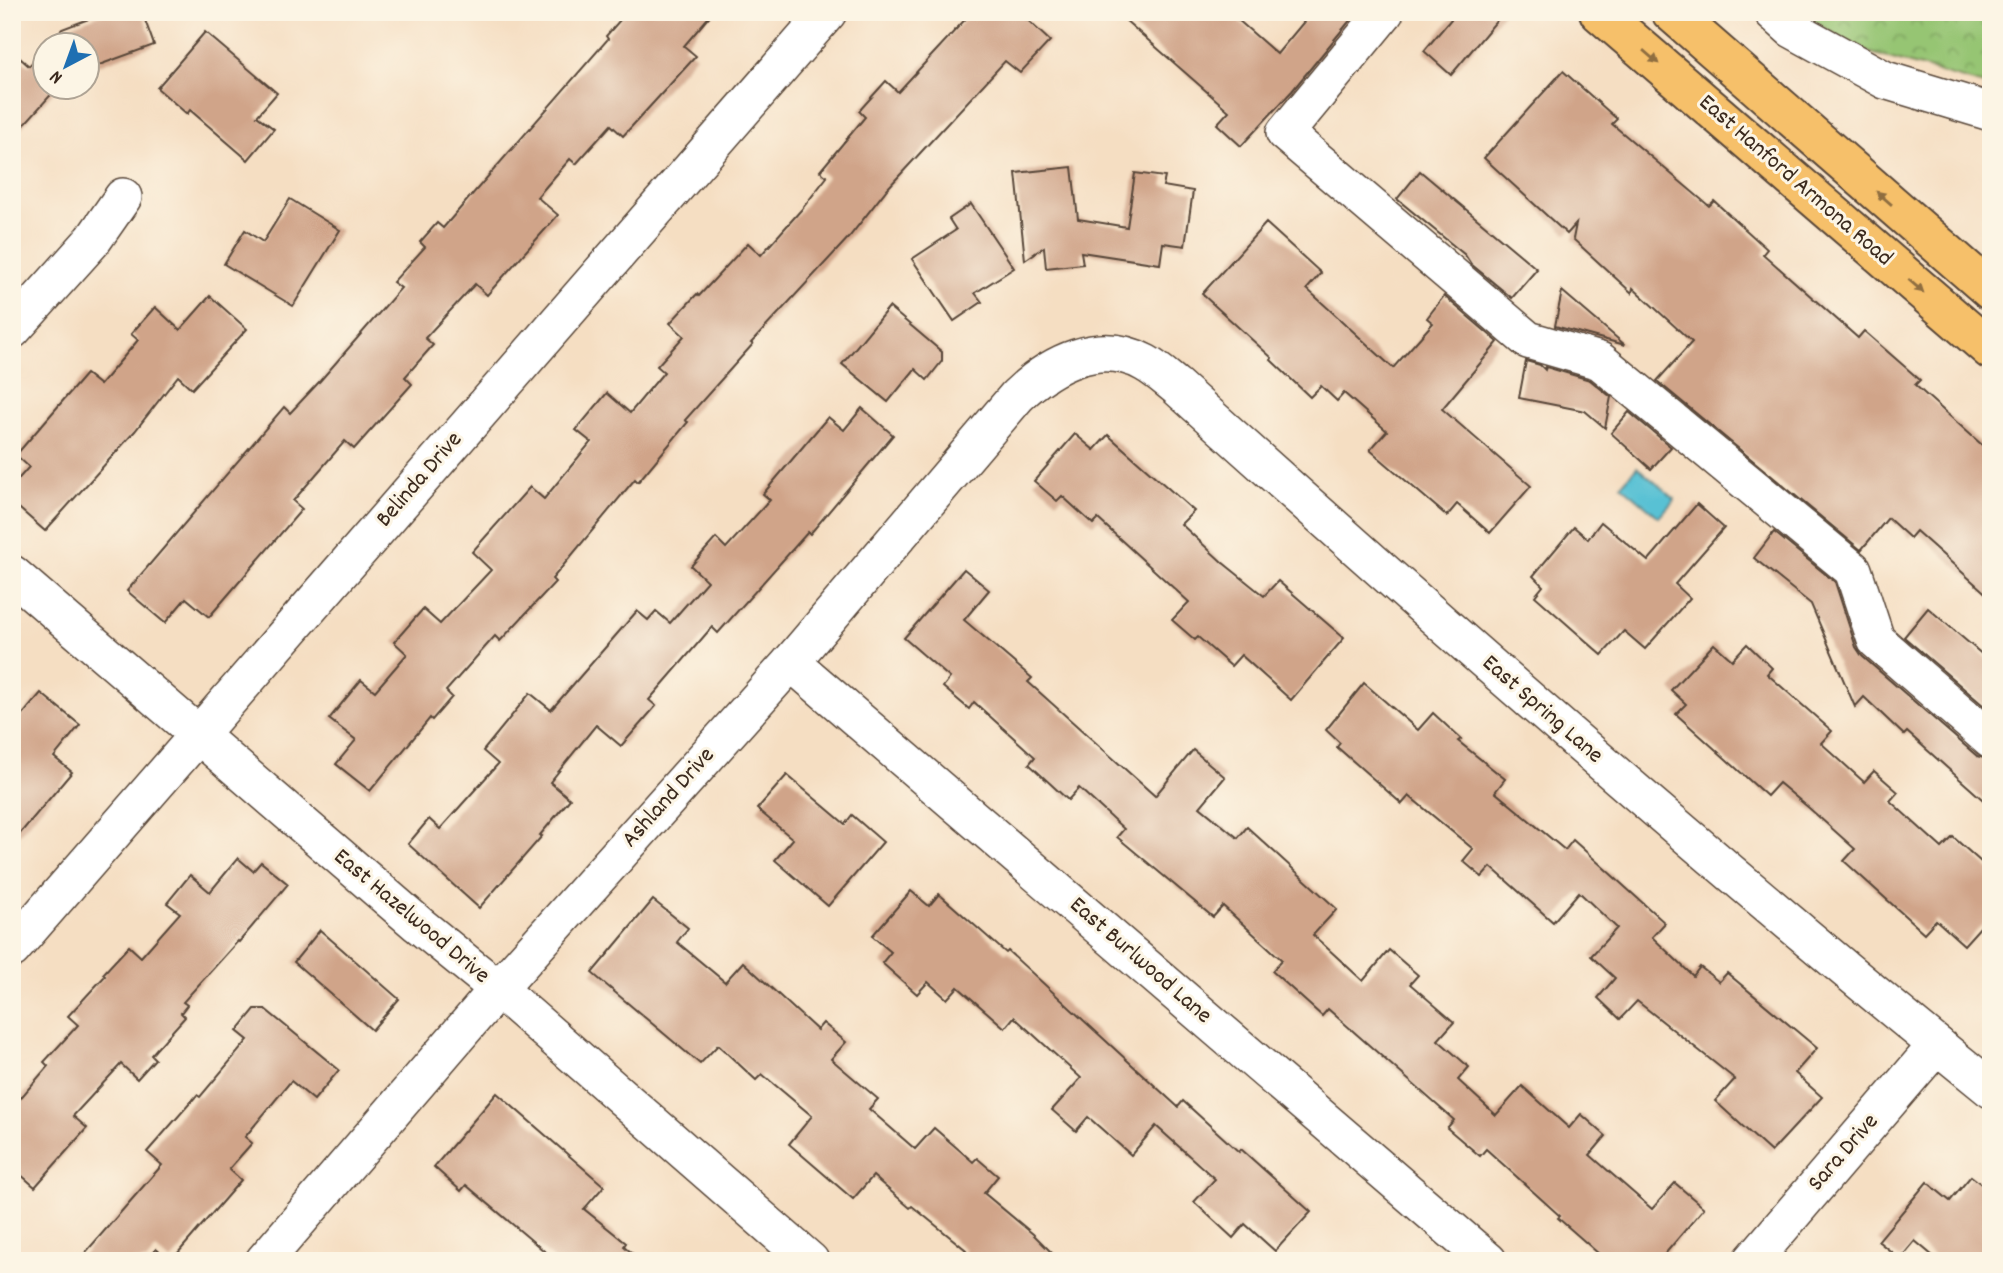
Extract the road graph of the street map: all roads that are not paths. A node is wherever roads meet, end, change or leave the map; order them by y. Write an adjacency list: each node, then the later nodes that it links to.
1 (828, 12): 14 (street, Belinda Drive)
2 (1385, 12): 15 (street)
3 (1599, 12): 10 (main road, East Hanford Armona Road, one-way to 10)
4 (1671, 12): 8 (main road, East Hanford Armona Road, one-way to 4)
5 (1773, 12): 6 (street)
6 (1991, 112)
7 (123, 197): 9 (street)
8 (1991, 291)
9 (12, 330)
10 (1991, 351)
11 (1087, 354): 13 (street, Ashland Drive); 18 (street, East Spring Lane)
12 (12, 574): 14 (street, East Hazelwood Drive)
13 (791, 662): 17 (street, Ashland Drive); 22 (street, East Burlwood Lane)
14 (198, 735): 16 (street, Belinda Drive); 17 (street, East Hazelwood Drive)
15 (1991, 740)
16 (12, 949)
17 (498, 989): 20 (street, Ashland Drive); 21 (street, East Hazelwood Drive)
18 (1937, 1045): 19 (street, East Spring Lane); 23 (street, Sara Drive)
19 (1991, 1090)
20 (264, 1261)
21 (810, 1261)
22 (1488, 1261)
23 (1752, 1261)

